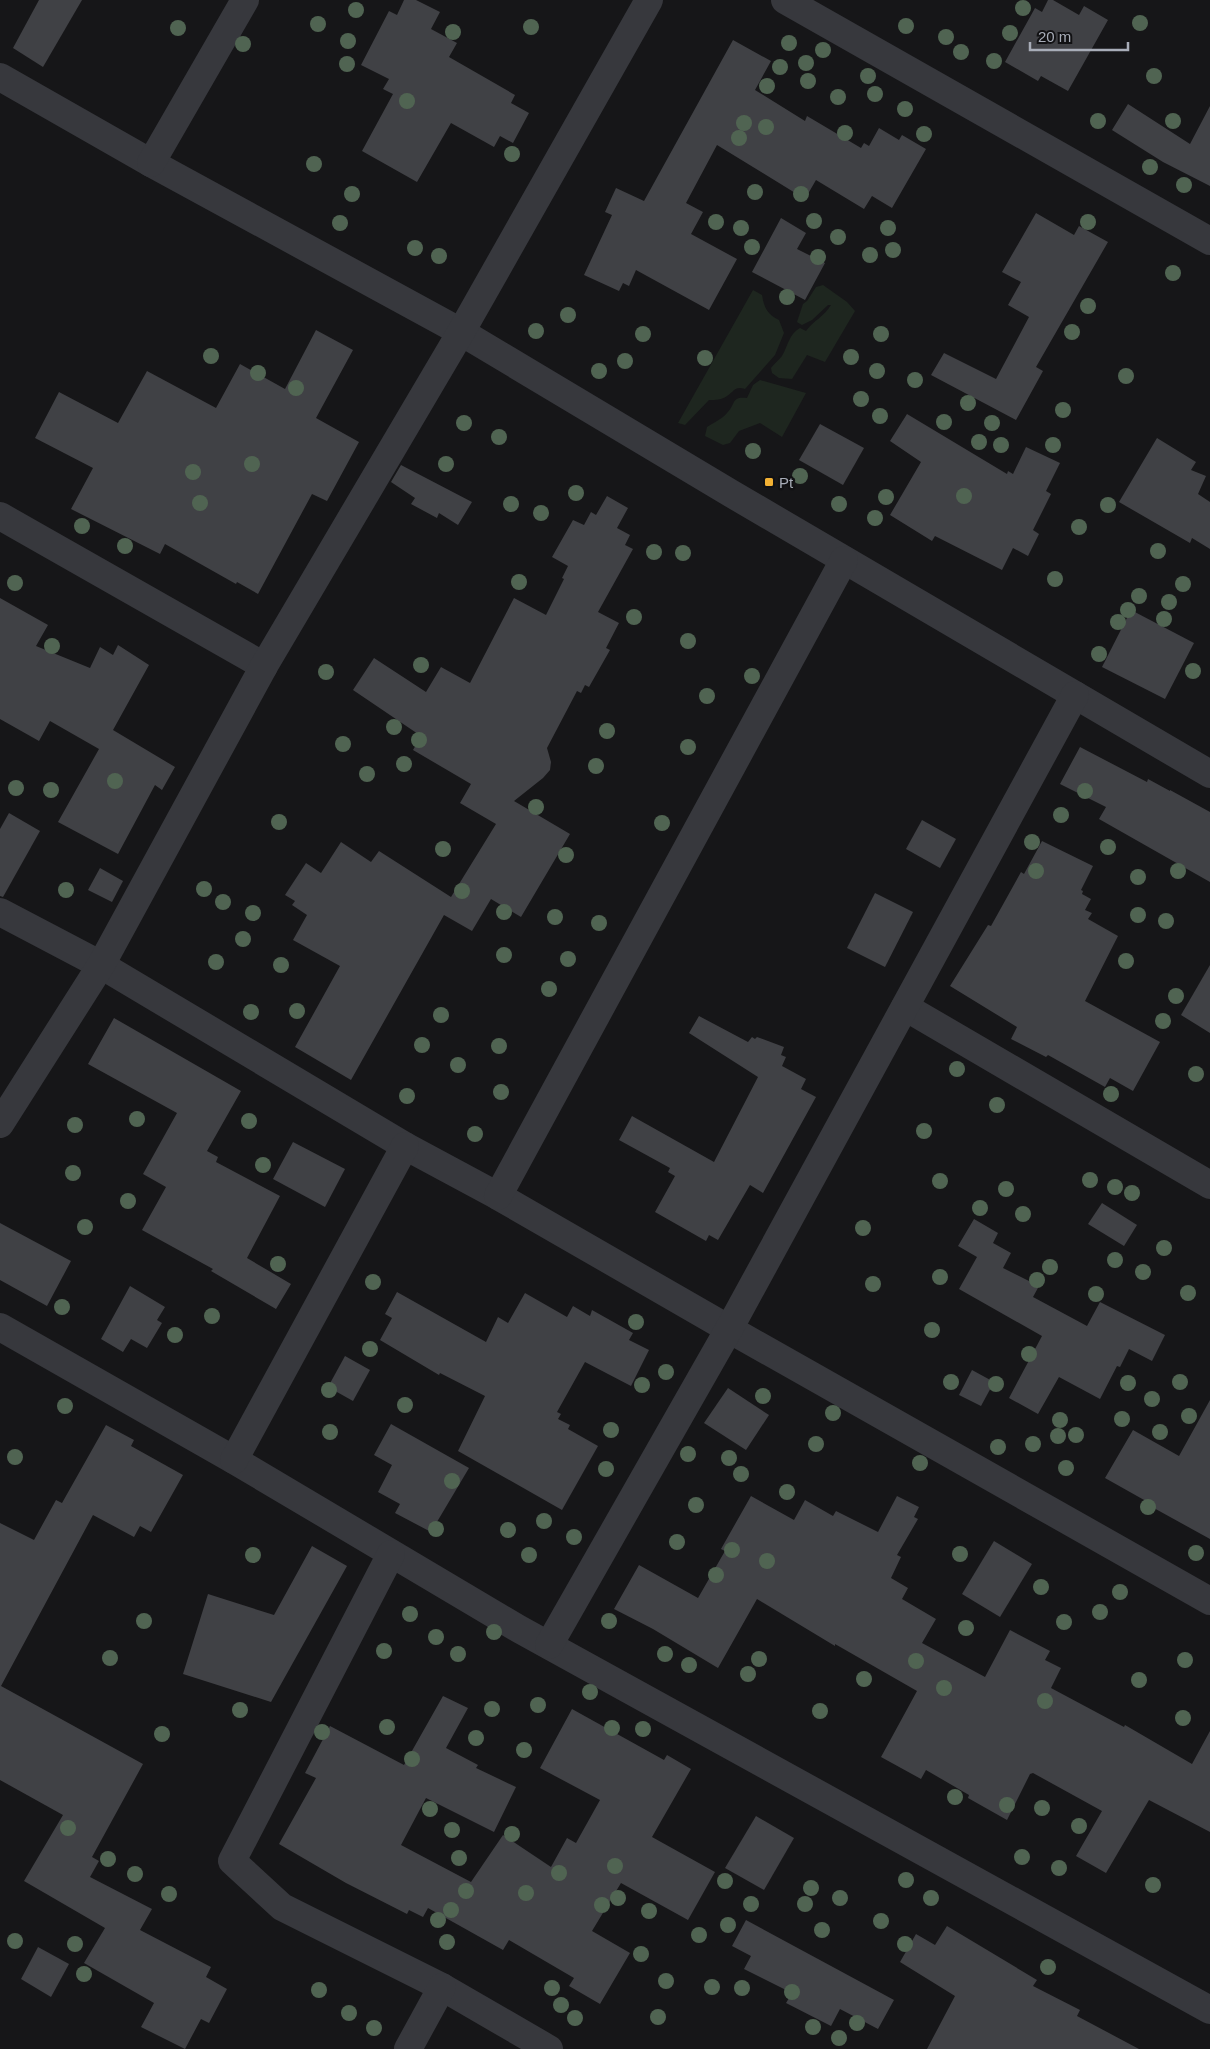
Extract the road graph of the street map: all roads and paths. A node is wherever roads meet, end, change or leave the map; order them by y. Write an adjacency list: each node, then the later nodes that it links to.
1 (245, 0): 5 (street)
2 (649, 0): 7 (street)
3 (785, 0): 6 (street)
4 (0, 77): 5 (street)
5 (151, 163): 7 (street)
6 (1210, 241)
7 (461, 332): 9 (street); 10 (street)
8 (0, 516): 10 (street)
9 (844, 560): 11 (street); 19 (street)
10 (264, 666): 14 (street)
11 (1075, 695): 12 (street); 15 (street)
12 (1210, 774)
13 (0, 912): 14 (street)
14 (101, 965): 16 (street); 17 (street)
15 (905, 1007): 18 (street); 21 (street)
16 (0, 1124)
17 (405, 1146): 19 (street); 22 (street)
18 (1210, 1185)
19 (498, 1196): 21 (street)
20 (0, 1327): 22 (street)
21 (729, 1329): 24 (street); 25 (street)
22 (234, 1460): 23 (street)
23 (391, 1554): 25 (street); 26 (street)
24 (1210, 1601)
25 (549, 1645): 27 (street)
26 (442, 1987): 28 (street); 29 (street)
27 (1210, 2010)
28 (408, 2049)
29 (549, 2049)

